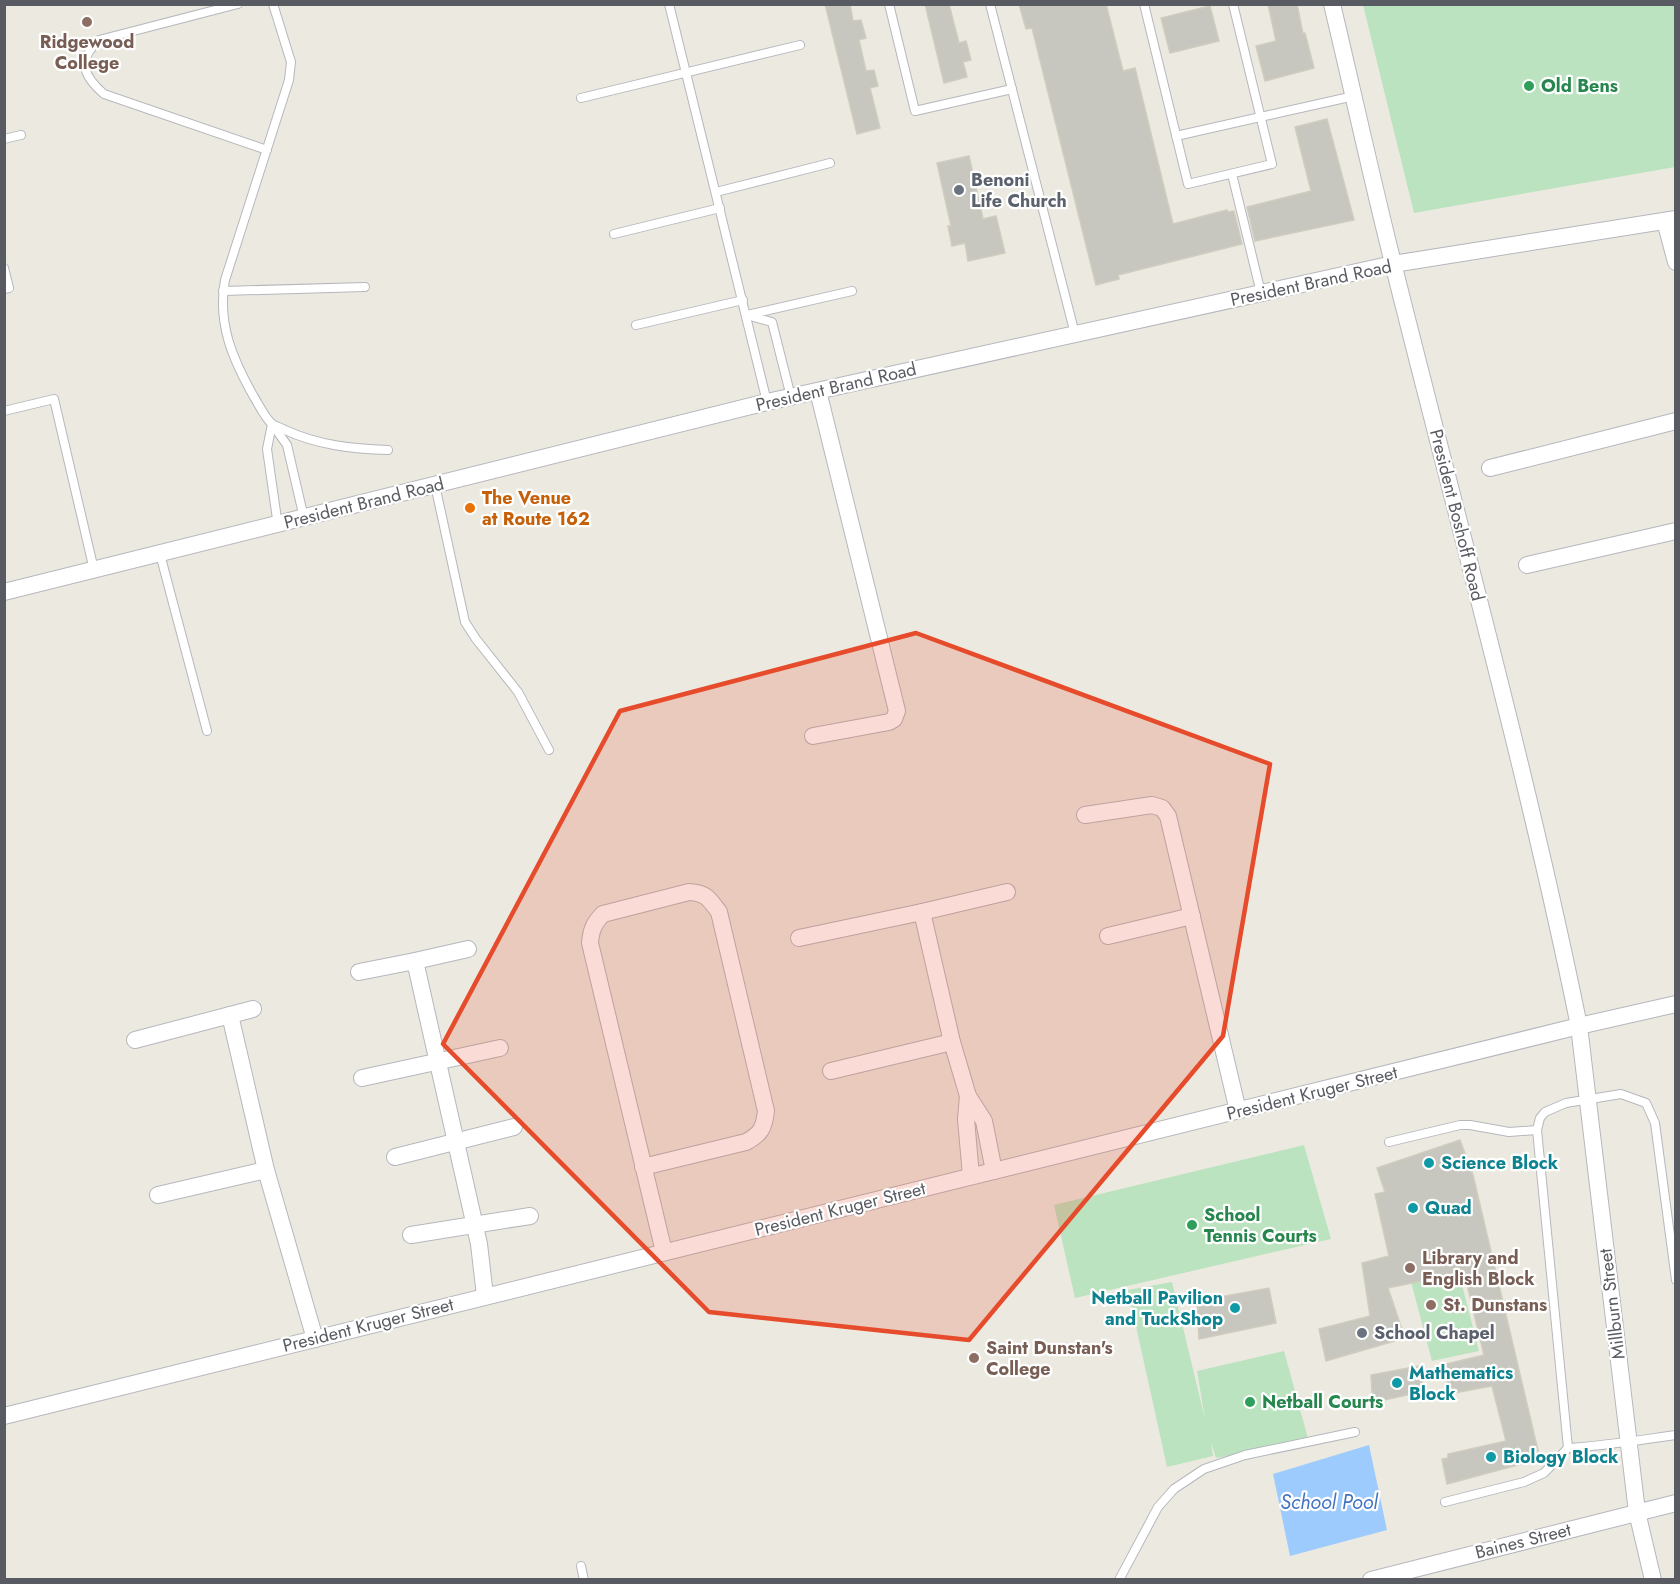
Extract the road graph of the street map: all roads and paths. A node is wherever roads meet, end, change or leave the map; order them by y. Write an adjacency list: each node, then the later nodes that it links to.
1 (238, 4): 18 (lane)
2 (273, 4): 18 (lane)
3 (669, 4): 10 (lane)
4 (889, 4): 11 (lane)
5 (990, 4): 11 (lane)
6 (1144, 4): 16 (lane)
7 (1233, 4): 14 (lane)
8 (1332, 4): 12 (street, President Boshoff Road)
9 (800, 45): 10 (lane)
10 (686, 72): 13 (lane); 21 (lane)
11 (1012, 88): 36 (lane)
12 (1354, 96): 14 (lane); 26 (street, President Boshoff Road)
13 (581, 98)
14 (1261, 117): 16 (lane); 20 (lane)
15 (21, 135): 17 (lane)
16 (1176, 136): 20 (lane)
17 (4, 139)
18 (267, 150): 30 (lane)
19 (830, 163): 21 (lane)
20 (1232, 174): 32 (lane)
21 (716, 192): 22 (lane)
22 (720, 208): 24 (lane); 33 (lane)
23 (1670, 220): 25 (street); 26 (street, President Brand Road)
24 (614, 234)
25 (1676, 262)
26 (1393, 264): 32 (street, President Brand Road); 68 (street, President Boshoff Road)
27 (4, 268): 29 (lane)
28 (365, 287): 30 (lane)
29 (4, 289)
30 (223, 291): 42 (lane)
31 (852, 291): 34 (lane)
32 (1261, 293): 36 (street, President Brand Road)
33 (743, 300): 34 (lane); 35 (lane)
34 (747, 315): 38 (lane); 39 (lane)
35 (636, 325)
36 (1075, 334): 37 (street, President Brand Road)
37 (818, 391): 38 (street, President Brand Road); 54 (street)
38 (791, 397): 39 (street, President Brand Road)
39 (767, 402): 45 (street, President Brand Road)
40 (4, 411): 51 (lane)
41 (1676, 421): 44 (street)
42 (272, 424): 43 (lane); 46 (lane); 47 (lane)
43 (388, 450)
44 (1490, 468)
45 (435, 485): 46 (street, President Brand Road); 55 (lane)
46 (304, 519): 47 (street, President Brand Road)
47 (278, 525): 49 (street, President Brand Road)
48 (1676, 531): 50 (street)
49 (160, 554): 51 (street, President Brand Road); 53 (lane)
50 (1527, 565)
51 (94, 571): 52 (street, President Brand Road)
52 (4, 592)
53 (207, 731)
54 (813, 736)
55 (549, 750)
56 (1085, 815): 59 (street)
57 (1007, 892): 58 (street)
58 (922, 912): 61 (street); 70 (street)
59 (1192, 916): 60 (street); 77 (street)
60 (1108, 936)
61 (799, 938)
62 (468, 949): 63 (street)
63 (415, 961): 64 (street); 72 (street)
64 (359, 972)
65 (1676, 1004): 68 (street, President Kruger Street)
66 (253, 1009): 67 (street)
67 (230, 1015): 69 (street); 84 (street)
68 (1579, 1026): 76 (street, Millburn Street); 77 (street, President Kruger Street)
69 (135, 1040)
70 (952, 1042): 73 (street); 75 (street)
71 (500, 1048): 72 (street)
72 (438, 1062): 74 (street); 80 (street)
73 (831, 1071)
74 (362, 1078)
75 (968, 1096): 85 (street); 86 (street)
76 (1588, 1100): 79 (lane); 92 (lane); 98 (street, Millburn Street)
77 (1239, 1111): 85 (street, President Kruger Street)
78 (514, 1127): 80 (street)
79 (1537, 1130): 81 (lane); 99 (lane)
80 (456, 1142): 82 (street); 89 (street)
81 (1389, 1142)
82 (395, 1157)
83 (644, 1167): 83 (street); 91 (street)
84 (266, 1170): 87 (street); 94 (street)
85 (994, 1171): 86 (street, President Kruger Street)
86 (971, 1176): 91 (street, President Kruger Street)
87 (158, 1195)
88 (530, 1216): 89 (street)
89 (475, 1225): 90 (street); 93 (street)
90 (411, 1235)
91 (664, 1252): 93 (street, President Kruger Street)
92 (1676, 1280)
93 (485, 1296): 94 (street, President Kruger Street)
94 (315, 1339): 95 (street, President Kruger Street)
95 (4, 1416)
96 (1355, 1432): 105 (lane)
97 (1676, 1435): 98 (lane)
98 (1628, 1440): 99 (lane); 102 (street, Millburn Street)
99 (1568, 1448): 100 (lane)
100 (1445, 1502)
101 (1676, 1503): 102 (street, Baines Street)
102 (1637, 1512): 106 (street, Baines Street); 107 (street, Millburn Street)
103 (581, 1566): 104 (lane)
104 (584, 1580)
105 (1119, 1580)
106 (1371, 1580)
107 (1653, 1580)

